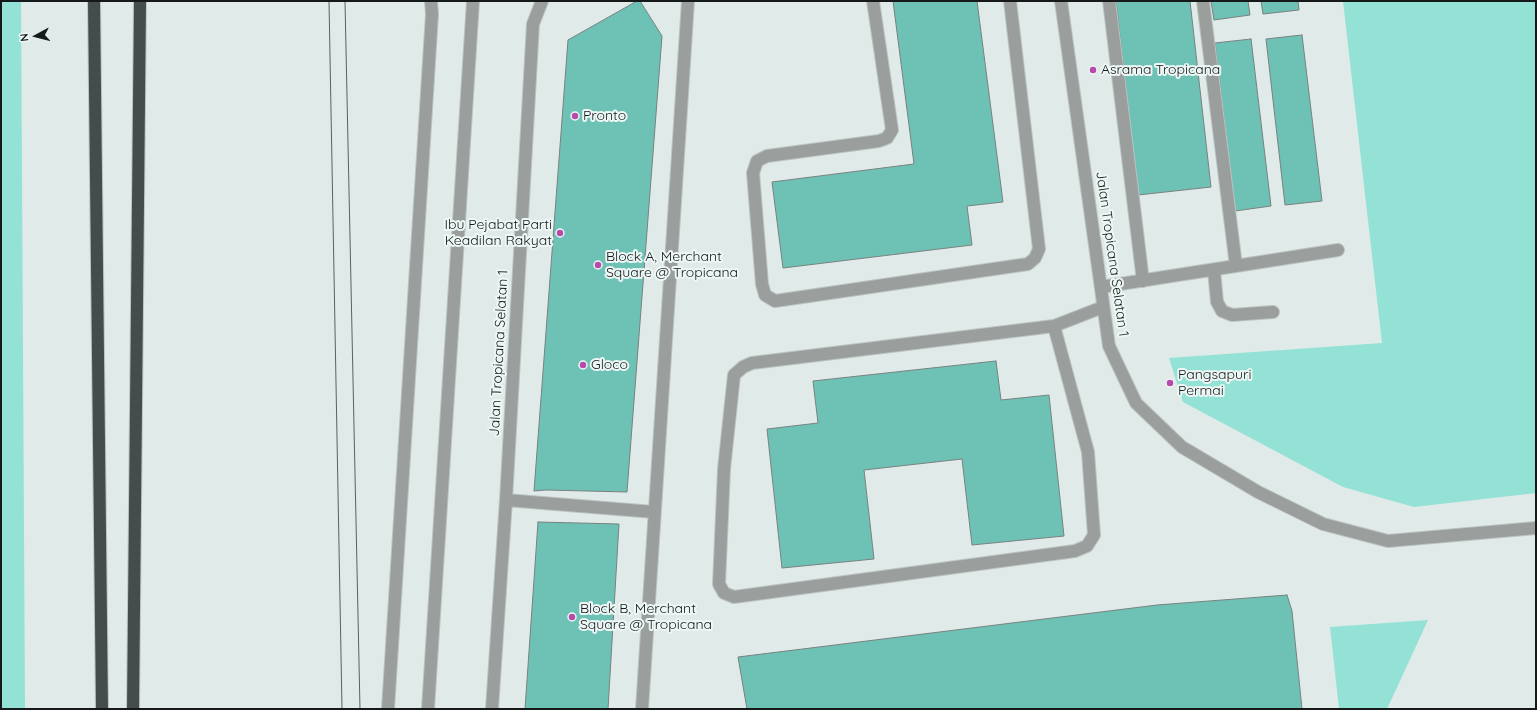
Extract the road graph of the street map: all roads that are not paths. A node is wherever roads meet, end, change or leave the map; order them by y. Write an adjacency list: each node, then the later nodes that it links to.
1 (94, 1): 24 (highway)
2 (140, 1): 23 (highway)
3 (431, 1): 25 (street)
4 (473, 1): 26 (street)
5 (542, 1): 20 (street, Jalan Tropicana Selatan 1)
6 (688, 1): 21 (street)
7 (873, 1): 8 (street)
8 (1010, 1)
9 (1061, 1): 16 (street, Jalan Tropicana Selatan 1)
10 (1109, 1): 15 (street)
11 (1203, 1): 13 (street)
12 (1338, 250): 13 (street)
13 (1236, 266): 14 (street)
14 (1214, 270): 15 (street); 18 (street)
15 (1143, 281): 16 (street)
16 (1101, 287): 17 (street, Jalan Tropicana Selatan 1)
17 (1103, 307): 19 (street); 22 (street, Jalan Tropicana Selatan 1)
18 (1273, 312)
19 (1054, 326): 19 (street)
20 (506, 500): 21 (street); 27 (street, Jalan Tropicana Selatan 1)
21 (654, 512): 28 (street)
22 (1536, 528)
23 (133, 708)
24 (102, 709)
25 (388, 709)
26 (428, 709)
27 (492, 709)
28 (642, 709)

